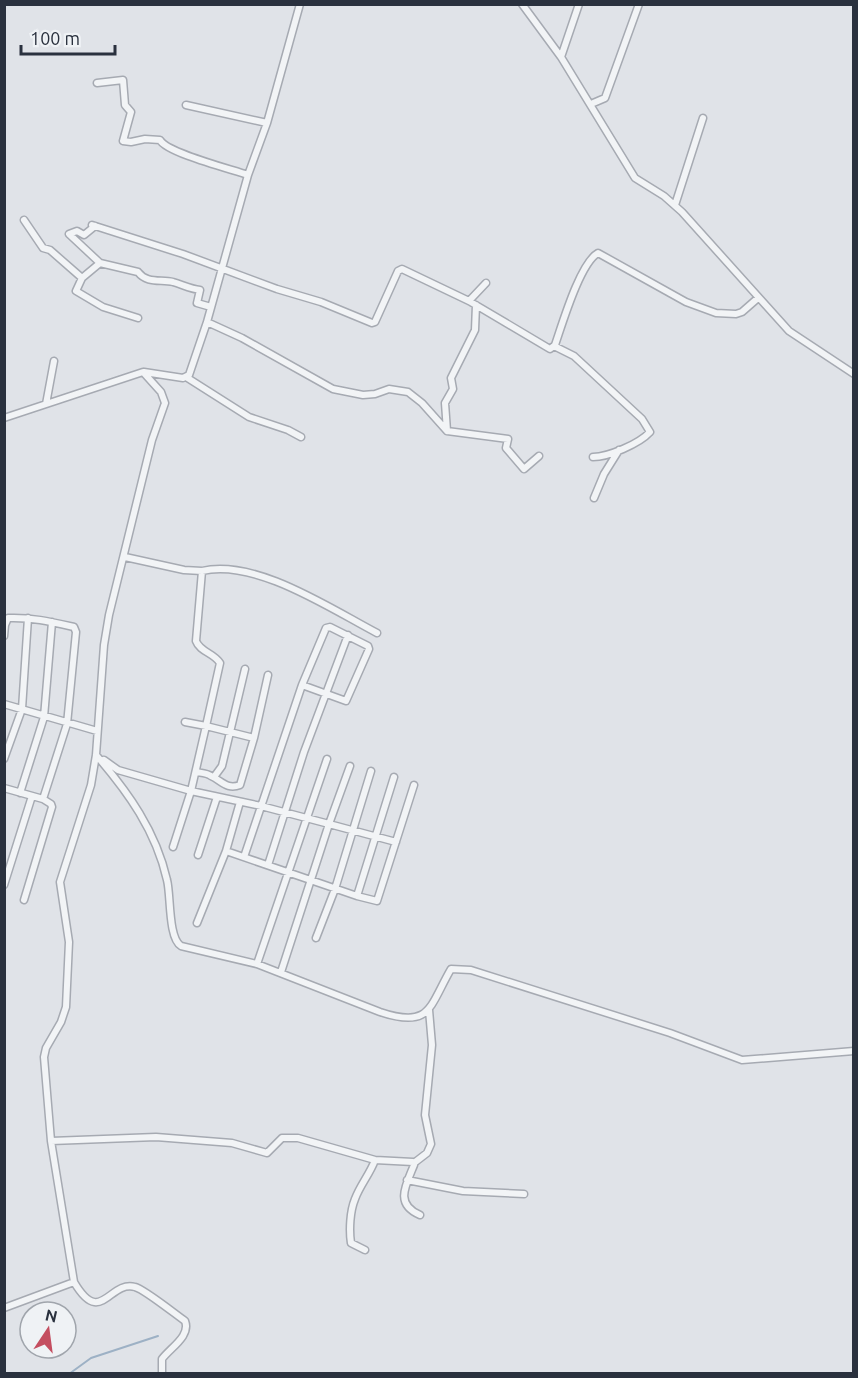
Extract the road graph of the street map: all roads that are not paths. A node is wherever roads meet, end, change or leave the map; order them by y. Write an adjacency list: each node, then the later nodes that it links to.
1 (300, 4): 10 (street)
2 (522, 4): 5 (street)
3 (579, 4): 5 (street)
4 (639, 4): 7 (street)
5 (561, 57): 7 (street)
6 (98, 83): 11 (street)
7 (591, 104): 12 (street)
8 (186, 105): 10 (street)
9 (703, 118): 12 (street)
10 (267, 123): 11 (street)
11 (248, 175): 15 (street)
12 (675, 206): 18 (street)
13 (24, 220): 16 (street)
14 (100, 263): 15 (street); 16 (street); 21 (street)
15 (222, 268): 19 (street); 21 (street)
16 (82, 278): 22 (street)
17 (486, 283): 19 (street)
18 (758, 298): 24 (street); 27 (street)
19 (469, 301): 20 (street)
20 (476, 305): 24 (street); 31 (street)
21 (211, 307): 23 (street)
22 (138, 318)
23 (207, 322): 28 (street); 31 (street)
24 (554, 346): 33 (street)
25 (54, 361): 29 (street)
26 (143, 372): 28 (street); 29 (street); 37 (street)
27 (854, 374)
28 (186, 377): 32 (street)
29 (46, 404): 30 (street)
30 (4, 418)
31 (447, 431): 34 (street)
32 (301, 437)
33 (620, 450): 35 (street); 36 (street)
34 (539, 456)
35 (593, 457)
36 (594, 498)
37 (125, 557): 38 (street); 54 (street)
38 (202, 571): 41 (street); 53 (street)
39 (28, 618): 40 (street); 43 (street); 49 (street)
40 (52, 622): 50 (street); 52 (street)
41 (377, 633)
42 (348, 635): 46 (street); 47 (street); 47 (street)
43 (4, 636)
44 (245, 669): 55 (street)
45 (268, 675): 56 (street)
46 (302, 685): 47 (street); 74 (street)
47 (325, 694): 75 (street)
48 (4, 704): 49 (street)
49 (21, 709): 50 (street); 58 (street)
50 (44, 717): 52 (street); 68 (street)
51 (185, 722): 53 (street)
52 (66, 724): 54 (street); 72 (street)
53 (206, 726): 55 (street); 62 (street)
54 (97, 731): 57 (street)
55 (231, 733): 56 (street); 63 (street)
56 (254, 738): 63 (street)
57 (96, 755): 67 (street); 94 (street); 98 (street)
58 (4, 759)
59 (327, 759): 76 (street)
60 (350, 766): 77 (street)
61 (371, 771): 78 (street)
62 (196, 772): 63 (street); 67 (street)
63 (214, 777)
64 (394, 777): 79 (street)
65 (414, 785): 80 (street)
66 (6, 789): 68 (street); 71 (street)
67 (191, 791): 70 (street); 81 (street)
68 (20, 793): 69 (street)
69 (32, 796): 72 (street); 88 (street)
70 (217, 796): 73 (street); 83 (street)
71 (4, 798)
72 (43, 799): 91 (street)
73 (240, 802): 74 (street); 82 (street)
74 (261, 806): 75 (street); 84 (street)
75 (284, 812): 76 (street); 85 (street)
76 (307, 819): 77 (street); 86 (street)
77 (329, 824): 78 (street); 87 (street)
78 (353, 829): 79 (street); 89 (street)
79 (376, 836): 80 (street); 90 (street)
80 (396, 842): 90 (street)
81 (172, 847)
82 (226, 851): 84 (street); 92 (street)
83 (198, 855)
84 (244, 857): 85 (street)
85 (268, 865): 86 (street)
86 (289, 872): 87 (street); 94 (street)
87 (310, 880): 89 (street); 95 (street)
88 (4, 885)
89 (335, 889): 90 (street); 93 (street)
90 (357, 896)
91 (24, 900)
92 (197, 922)
93 (316, 938)
94 (257, 964): 95 (street)
95 (281, 972): 96 (street)
96 (428, 1009): 97 (street); 100 (street)
97 (854, 1051)
98 (51, 1141): 99 (street); 105 (street)
99 (375, 1160): 100 (street); 104 (street)
100 (414, 1163): 101 (street)
101 (407, 1180): 102 (street); 103 (street)
102 (524, 1194)
103 (420, 1215)
104 (365, 1250)
105 (74, 1282): 106 (street); 107 (street)
106 (4, 1308)
107 (162, 1374)

